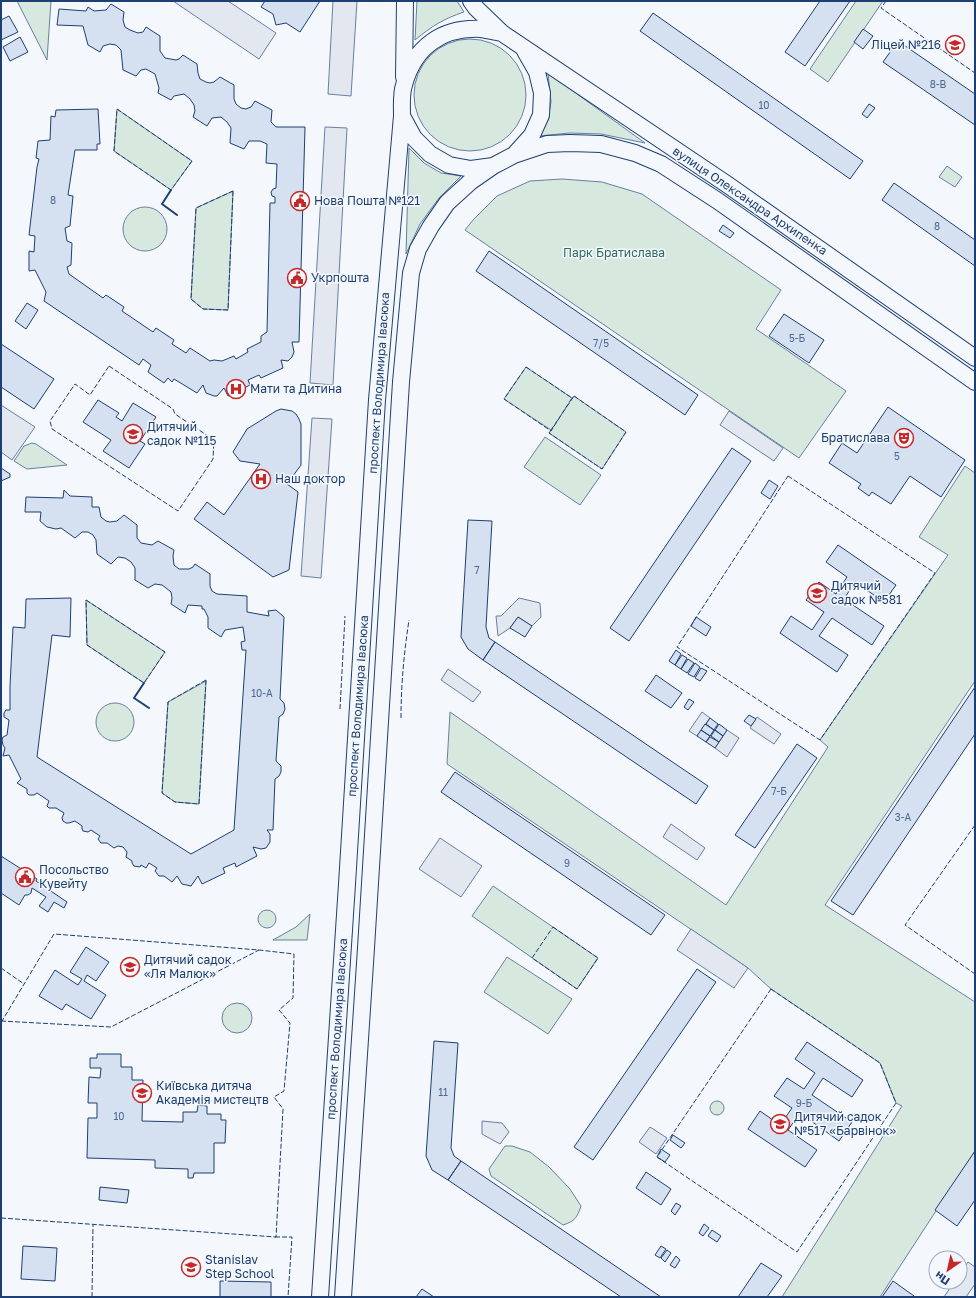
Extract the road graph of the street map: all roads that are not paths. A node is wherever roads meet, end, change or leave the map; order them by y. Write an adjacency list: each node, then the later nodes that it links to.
1 (405, 1): 5 (main road)
2 (471, 1): 3 (main road)
3 (502, 33): 4 (main road); 5 (main road)
4 (523, 47): 7 (main road); 9 (main road, вулиця Олександра Архипенка)
5 (403, 86): 6 (main road)
6 (402, 116): 8 (main road); 11 (main road, проспект Володимира Івасюка)
7 (514, 155): 8 (main road); 10 (main road, вулиця Олександра Архипенка)
8 (493, 166): 12 (main road, проспект Володимира Івасюка)
9 (975, 358)
10 (975, 382)
11 (345, 908): 12 (main road); 13 (main road, проспект Володимира Івасюка)
12 (368, 911): 14 (main road, проспект Володимира Івасюка)
13 (320, 1297)
14 (343, 1297)

